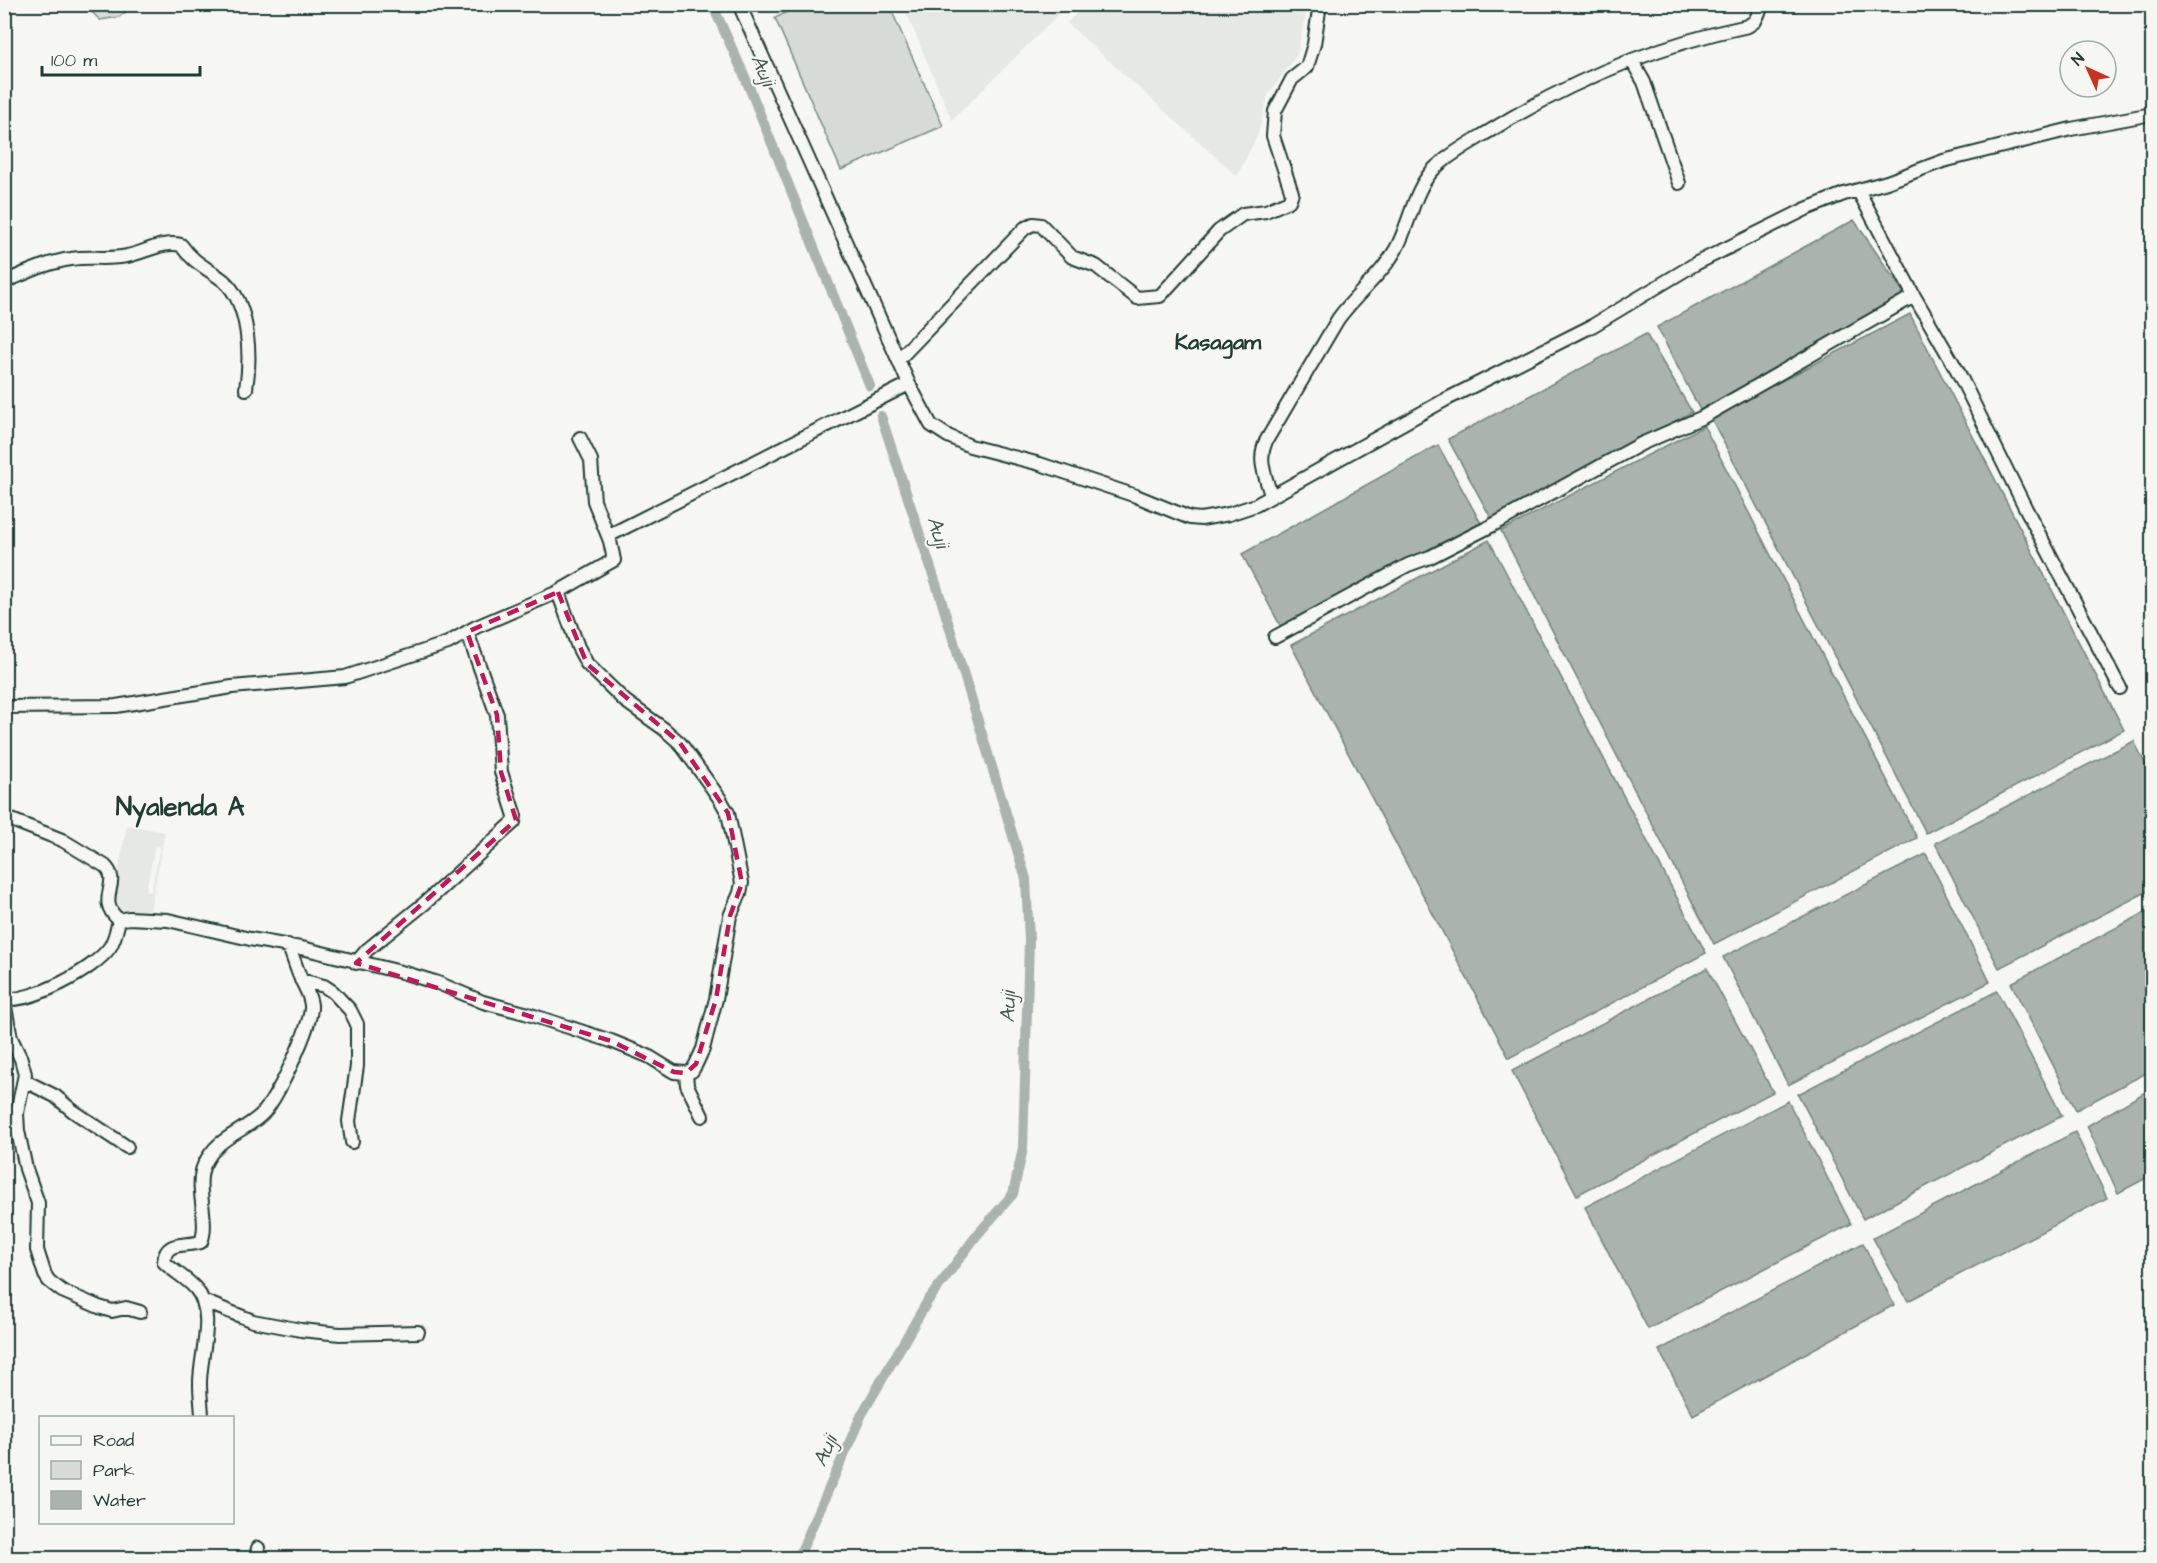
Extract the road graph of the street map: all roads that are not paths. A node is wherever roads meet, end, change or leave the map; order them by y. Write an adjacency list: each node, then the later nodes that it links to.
1 (739, 4): 10 (street)
2 (1320, 4): 10 (street)
3 (1763, 4): 4 (street)
4 (1632, 61): 6 (street); 14 (street)
5 (2152, 114): 7 (street)
6 (1679, 183)
7 (1858, 190): 9 (street); 14 (street)
8 (4, 282): 12 (street)
9 (1914, 296): 18 (street); 19 (street)
10 (899, 359): 11 (street)
11 (909, 384): 14 (street); 15 (street)
12 (246, 389)
13 (580, 438): 15 (street)
14 (1271, 496)
15 (608, 536): 16 (street)
16 (558, 592): 17 (street); 27 (street)
17 (467, 632): 20 (street); 24 (street)
18 (1275, 637)
19 (2120, 688)
20 (4, 707)
21 (4, 817): 22 (street)
22 (119, 920): 23 (street); 26 (street)
23 (288, 945): 24 (street); 25 (street)
24 (356, 963): 27 (street)
25 (301, 980): 30 (street); 32 (street)
26 (4, 1000): 28 (street)
27 (686, 1073): 29 (street)
28 (25, 1081): 31 (street); 33 (street)
29 (702, 1116)
30 (352, 1142)
31 (127, 1147)
32 (203, 1300): 34 (street); 35 (street)
33 (140, 1312)
34 (418, 1332)
35 (202, 1416)

